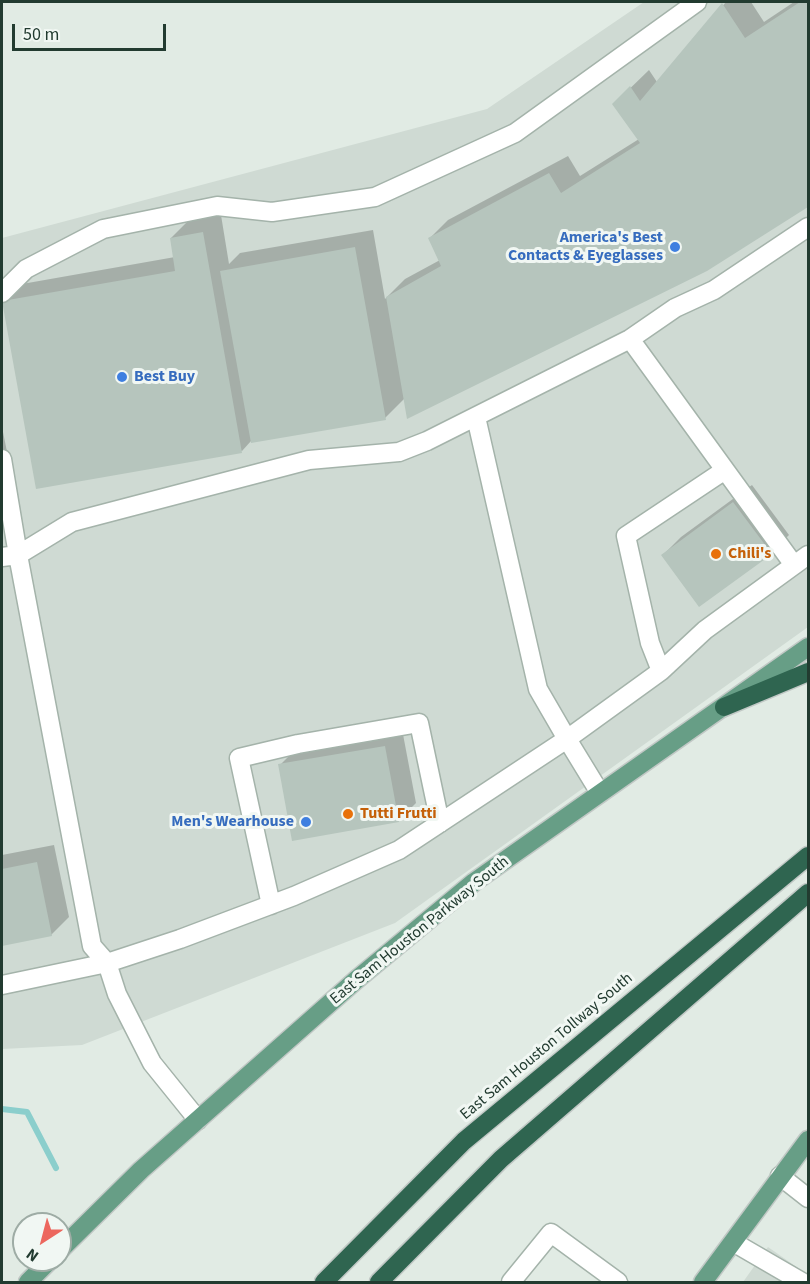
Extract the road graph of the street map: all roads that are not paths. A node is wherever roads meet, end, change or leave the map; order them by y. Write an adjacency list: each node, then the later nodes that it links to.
1 (697, 2): 3 (lane)
2 (808, 226): 4 (lane)
3 (2, 293)
4 (630, 339): 5 (lane); 7 (lane)
5 (476, 417): 8 (lane); 14 (lane)
6 (2, 459): 8 (lane)
7 (725, 470): 9 (lane); 11 (lane)
8 (10, 556): 20 (lane)
9 (801, 560): 11 (lane)
10 (808, 646): 13 (main road, East Sam Houston Parkway South)
11 (662, 671): 14 (lane)
12 (808, 672): 13 (highway)
13 (724, 707): 15 (main road, East Sam Houston Parkway South)
14 (567, 739): 15 (lane); 16 (lane)
15 (600, 794): 22 (main road, East Sam Houston Parkway South)
16 (440, 823): 19 (lane); 19 (lane)
17 (808, 856): 29 (highway, East Sam Houston Tollway South)
18 (808, 893): 30 (highway)
19 (272, 905): 20 (lane)
20 (107, 963): 21 (lane); 22 (lane)
21 (2, 985)
22 (198, 1120): 26 (main road, East Sam Houston Parkway South)
23 (808, 1140): 24 (main road)
24 (780, 1176): 25 (lane); 27 (main road)
25 (808, 1198)
26 (72, 1238)
27 (734, 1242): 28 (lane); 33 (main road)
28 (796, 1281)
29 (324, 1282)
30 (379, 1282)
31 (511, 1282): 32 (lane)
32 (618, 1282)
33 (703, 1282)

